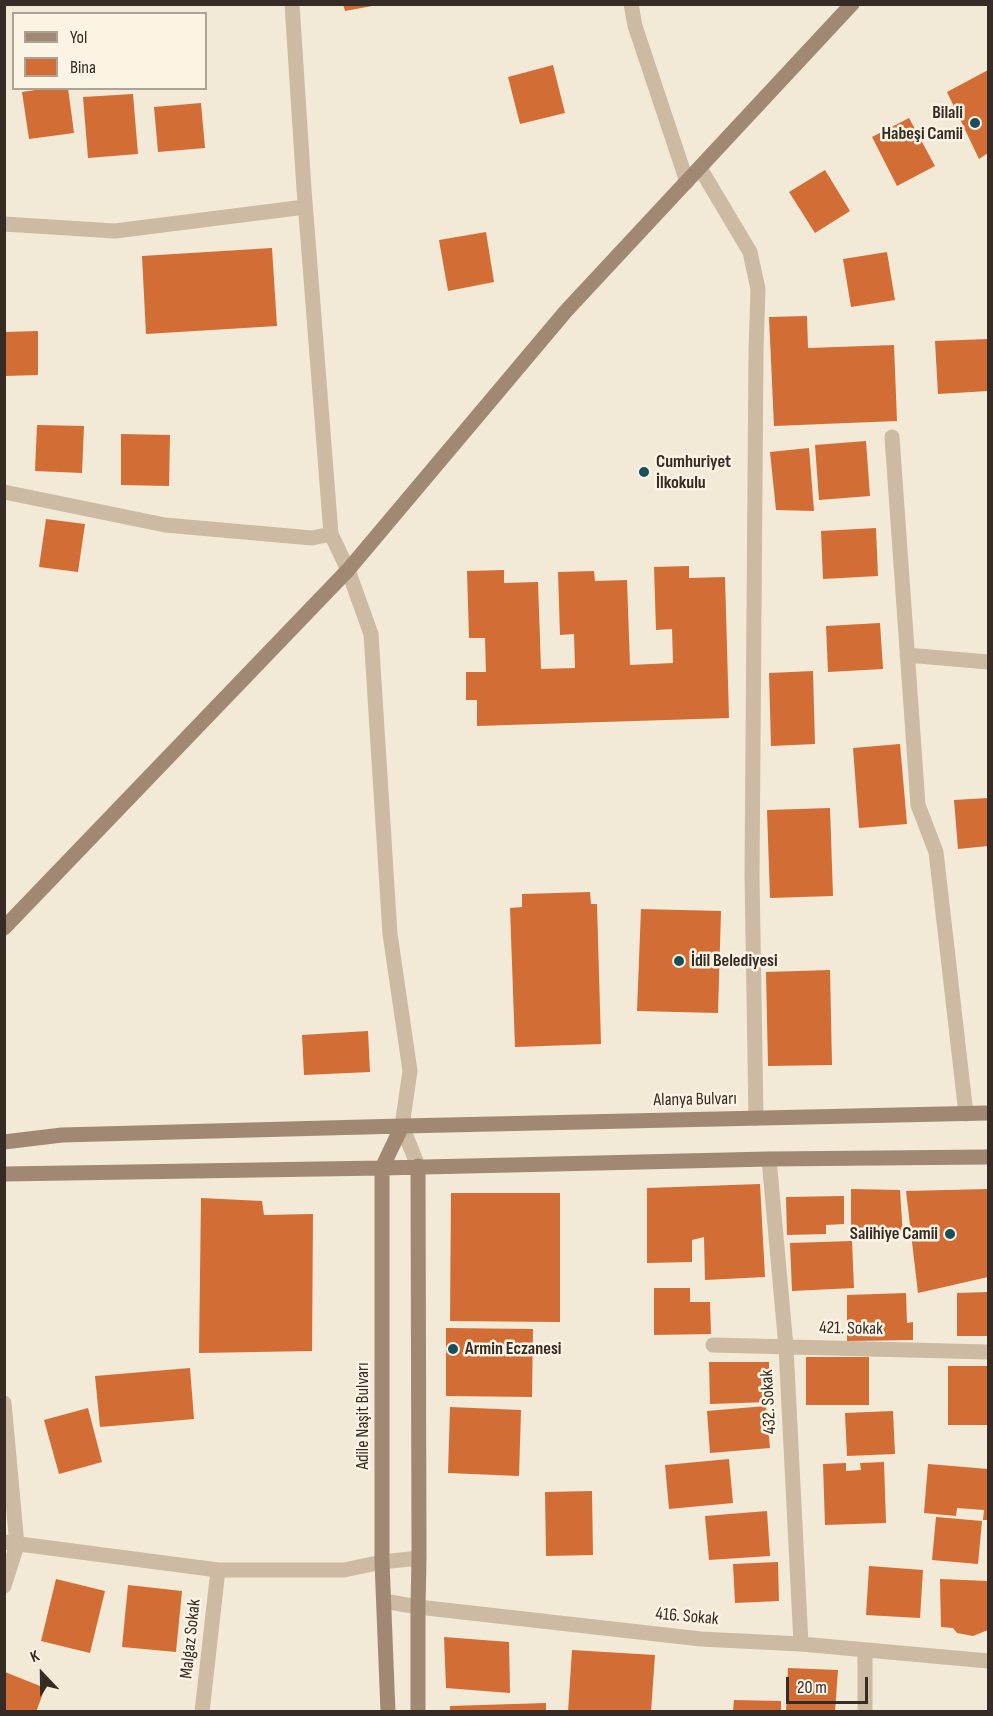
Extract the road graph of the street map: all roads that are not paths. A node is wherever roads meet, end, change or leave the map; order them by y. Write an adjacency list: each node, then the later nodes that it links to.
1 (292, 4): 6 (street)
2 (631, 4): 5 (street)
3 (852, 4): 4 (main road)
4 (700, 168): 5 (main road); 17 (street)
5 (687, 182): 11 (main road)
6 (305, 207): 7 (street); 10 (street)
7 (4, 224)
8 (892, 437): 12 (street)
9 (4, 492): 10 (street)
10 (332, 534): 11 (street)
11 (348, 570): 14 (main road); 18 (street)
12 (908, 655): 13 (street); 16 (street)
13 (988, 662)
14 (4, 928)
15 (988, 1113): 16 (main road, Alanya Bulvarı)
16 (966, 1114): 17 (main road, Alanya Bulvarı)
17 (756, 1118): 18 (main road, Alanya Bulvarı)
18 (402, 1126): 19 (main road, Alanya Bulvarı); 22 (street); 23 (main road, Adile Naşit Bulvarı)
19 (4, 1142)
20 (988, 1157): 21 (main road)
21 (769, 1159): 22 (main road); 26 (street, 432. Sokak)
22 (418, 1166): 23 (main road); 30 (main road)
23 (382, 1168): 24 (main road); 31 (main road, Adile Naşit Bulvarı)
24 (4, 1174)
25 (713, 1345): 26 (street, 421. Sokak)
26 (786, 1347): 27 (street, 421. Sokak); 36 (street, 432. Sokak)
27 (988, 1352)
28 (4, 1403): 29 (street)
29 (11, 1544): 32 (street); 33 (street)
30 (419, 1558): 31 (street); 35 (main road)
31 (382, 1562): 32 (street); 34 (main road, Adile Naşit Bulvarı)
32 (218, 1570): 39 (street, Malgaz Sokak)
33 (4, 1586)
34 (384, 1601): 35 (street, 416. Sokak); 40 (main road, Adile Naşit Bulvarı)
35 (418, 1607): 36 (street, 416. Sokak); 41 (main road)
36 (801, 1644): 37 (street, 416. Sokak)
37 (865, 1650): 38 (street, 416. Sokak); 42 (street)
38 (988, 1661)
39 (202, 1712)
40 (388, 1712)
41 (418, 1712)
42 (865, 1712)

